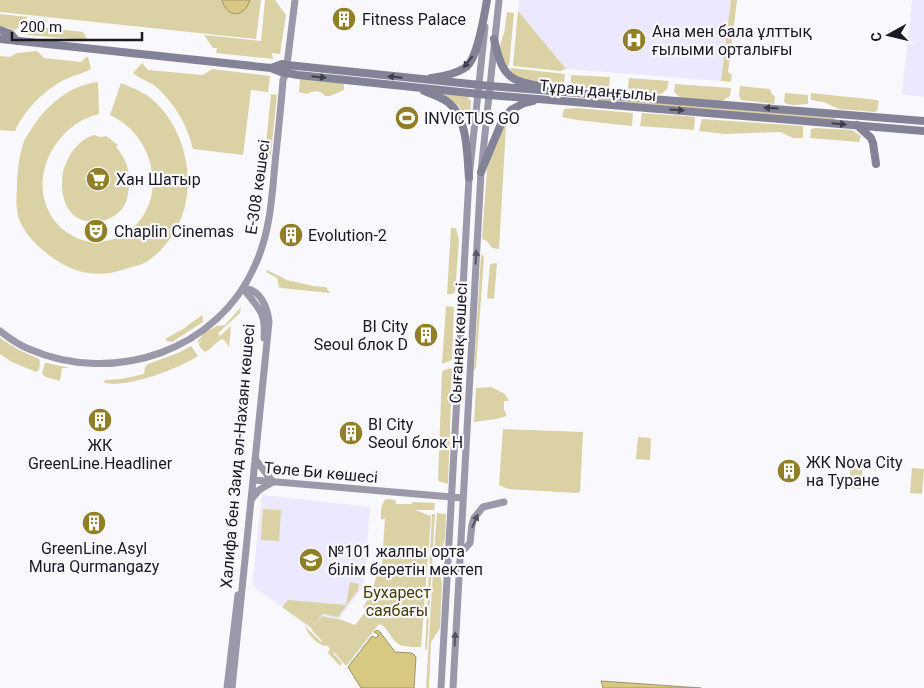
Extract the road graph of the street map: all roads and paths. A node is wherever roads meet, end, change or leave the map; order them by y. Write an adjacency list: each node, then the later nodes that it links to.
1 (291, 0): 9 (street)
2 (295, 0): 9 (street)
3 (487, 0): 10 (main road, one-way to 10); 12 (street, Сығанақ көшесі)
4 (499, 0): 7 (street, Сығанақ көшесі)
5 (0, 30): 8 (main road)
6 (0, 39): 8 (main road, Тұран даңғылы)
7 (494, 39): 13 (street, Сығанақ көшесі); 14 (main road)
8 (16, 41): 9 (main road, Тұран даңғылы)
9 (284, 71): 10 (main road, Тұран даңғылы, one-way to 9); 11 (main road, Тұран даңғылы, one-way to 11); 22 (street, Е-308 көшесі)
10 (423, 80): 12 (main road, Тұран даңғылы)
11 (402, 86): 12 (main road, Тұран даңғылы); 21 (main road)
12 (478, 89): 13 (main road, Тұран даңғылы); 21 (street, Сығанақ көшесі)
13 (490, 91): 14 (main road, Тұран даңғылы); 15 (main road, Тұран даңғылы); 20 (street, Сығанақ көшесі)
14 (550, 91): 16 (main road, Тұран даңғылы, one-way to 14)
15 (539, 99): 17 (main road, Тұран даңғылы, one-way to 17); 20 (main road)
16 (924, 121)
17 (858, 125): 18 (main road, Тұран даңғылы); 19 (main road)
18 (924, 131)
19 (876, 164)
20 (481, 172): 28 (street, Сығанақ көшесі, one-way to 20)
21 (469, 178): 27 (street, Сығанақ көшесі)
22 (243, 288): 23 (street, Е-308 көшесі); 24 (street, Халифа бен Заид әл-Нахаян көшесі); 32 (street, Халифа бен Заид әл-Нахаян көшесі)
23 (0, 331)
24 (255, 459): 25 (street, Халифа бен Заид әл-Нахаян көшесі); 26 (street)
25 (253, 480): 26 (street, Төле Би көшесі); 29 (street, Халифа бен Заид әл-Нахаян көшесі)
26 (273, 482): 27 (street, Төле Би көшесі); 29 (street)
27 (452, 497): 28 (street, Төле Би көшесі); 34 (street, Сығанақ көшесі)
28 (463, 498): 31 (street, Сығанақ көшесі)
29 (250, 501): 33 (street, Халифа бен Заид әл-Нахаян көшесі)
30 (504, 502): 31 (street, one-way to 30)
31 (460, 555): 35 (street, Сығанақ көшесі, one-way to 31)
32 (227, 688)
33 (232, 688)
34 (441, 688)
35 (453, 688)

